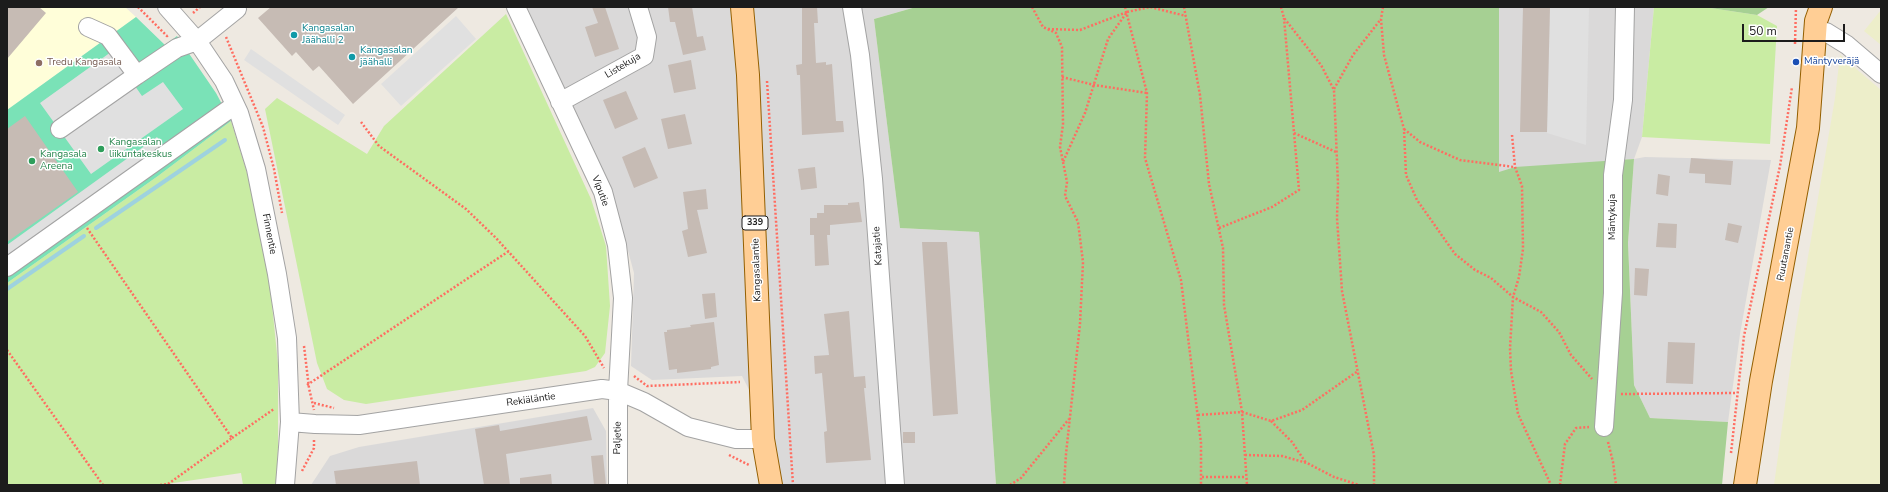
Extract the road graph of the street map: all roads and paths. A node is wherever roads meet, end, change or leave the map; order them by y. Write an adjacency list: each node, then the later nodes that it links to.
1 (167, 7): 24 (street, Finnentie)
2 (192, 7): 16 (path)
3 (516, 7): 34 (street, Viputie)
4 (638, 7): 34 (street, Listekuja)
5 (742, 7): 65 (main road, Kangasalantie / 339)
6 (852, 7): 78 (street, Katajatie)
7 (1032, 7): 23 (path)
8 (1125, 7): 17 (path)
9 (1150, 7): 17 (path); 18 (path)
10 (1184, 7): 18 (path)
11 (1280, 7): 20 (path)
12 (1383, 7): 21 (path)
13 (1625, 7): 55 (street, Mäntykuja)
14 (1796, 7): 25 (path)
15 (237, 9): 24 (street)
16 (195, 11)
17 (1126, 12): 23 (path); 31 (path); 33 (path)
18 (1186, 16): 45 (path)
19 (1816, 16): 27 (street); 88 (main road, Ruutanantie)
20 (1284, 18): 32 (path); 39 (path)
21 (1381, 19): 32 (path); 38 (path)
22 (88, 27): 28 (street)
23 (1047, 29): 29 (path)
24 (197, 41): 28 (street); 35 (street, Finnentie)
25 (1795, 47)
26 (767, 73): 77 (path)
27 (1881, 74)
28 (137, 75): 37 (street)
29 (1062, 77): 31 (path); 42 (path)
30 (1792, 84): 54 (path)
31 (1094, 85): 33 (path); 42 (path)
32 (1334, 90): 41 (path)
33 (1147, 93): 58 (path)
34 (560, 102): 50 (street, Viputie)
35 (235, 105): 44 (street); 56 (street, Finnentie)
36 (361, 122): 46 (path)
37 (60, 129)
38 (1404, 129): 43 (path); 48 (path)
39 (1294, 133): 41 (path); 45 (path)
40 (1512, 135): 43 (path)
41 (1336, 152): 51 (path)
42 (1063, 162): 59 (path)
43 (1514, 167): 48 (path)
44 (79, 216): 47 (street); 64 (path)
45 (1219, 228): 57 (path)
46 (509, 251): 50 (path); 56 (path)
47 (7, 267)
48 (1513, 297): 55 (path); 85 (path)
49 (7, 350): 72 (path)
50 (610, 368): 52 (path); 53 (street, Viputie)
51 (1358, 370): 60 (path); 84 (path)
52 (740, 382)
53 (618, 391): 62 (street, Rekiäläntie); 65 (street, Rekiäläntie); 75 (street, Paljetie)
54 (1737, 393): 55 (path); 66 (path)
55 (1607, 394): 63 (street, Mäntykuja)
56 (288, 398): 61 (street, Finnentie); 64 (path)
57 (1242, 412): 58 (path); 60 (path); 67 (path)
58 (1198, 415): 70 (path)
59 (1069, 419): 79 (path); 80 (path)
60 (1271, 421): 68 (path)
61 (290, 422): 62 (street, Rekiäläntie); 74 (street, Finnentie)
62 (315, 424): 69 (path)
63 (1604, 426): 86 (path); 87 (path)
64 (232, 438): 73 (path)
65 (763, 439): 76 (main road, Kangasalantie / 339)
66 (1730, 454)
67 (1245, 455): 68 (path); 71 (path)
68 (1307, 463): 83 (path)
69 (300, 475)
70 (1202, 477): 71 (path); 81 (path)
71 (1246, 478): 82 (path)
72 (103, 485)
73 (160, 485)
74 (285, 485)
75 (618, 485)
76 (772, 485)
77 (794, 485)
78 (894, 485)
79 (1010, 485)
80 (1064, 485)
81 (1201, 485)
82 (1247, 485)
83 (1359, 485)
84 (1374, 485)
85 (1551, 485)
86 (1560, 485)
87 (1616, 485)
88 (1745, 485)

